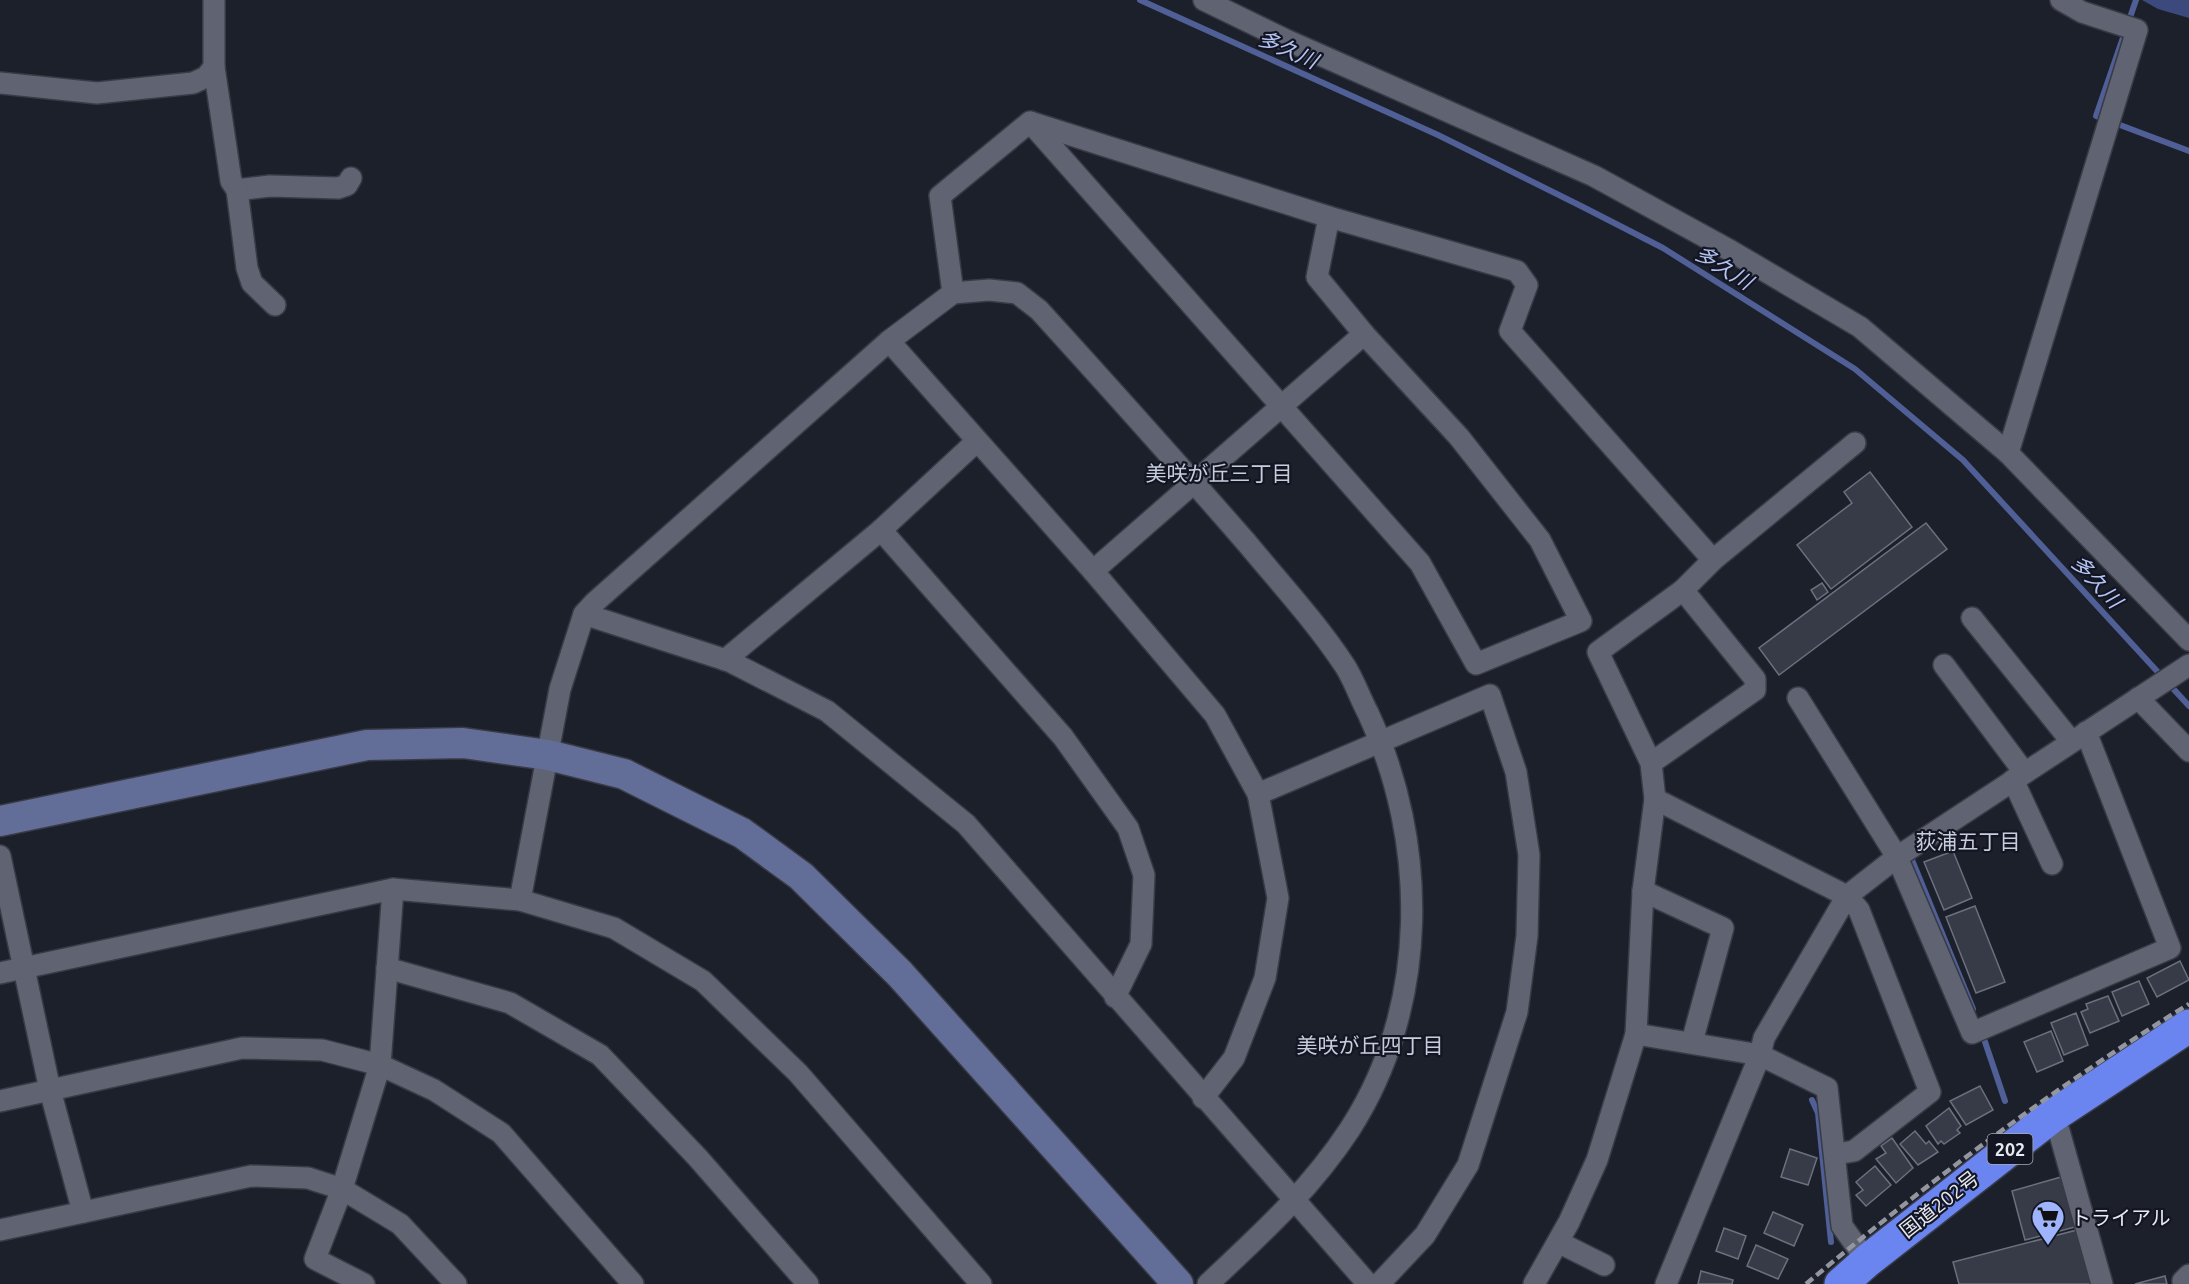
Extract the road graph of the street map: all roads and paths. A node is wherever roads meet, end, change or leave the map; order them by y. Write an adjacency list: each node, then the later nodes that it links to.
1 (214, 0): 4 (street)
2 (1204, 0): 17 (street)
3 (2061, 0): 17 (street)
4 (214, 67): 5 (street); 8 (street)
5 (0, 83)
6 (1030, 122): 9 (street); 10 (street); 14 (street)
7 (351, 178): 8 (street)
8 (237, 190): 11 (street)
9 (1329, 217): 12 (street); 20 (street)
10 (953, 293): 13 (street); 18 (street)
11 (274, 305)
12 (1364, 334): 14 (street); 14 (street)
13 (889, 341): 15 (street); 23 (street)
14 (1281, 408): 18 (street)
15 (977, 441): 19 (street); 21 (street)
16 (1856, 443): 20 (street)
17 (2008, 453): 25 (street)
18 (1195, 483): 21 (street); 32 (street)
19 (881, 530): 26 (street); 50 (street)
20 (1713, 560): 22 (street)
21 (1094, 571): 37 (street)
22 (1683, 590): 35 (street); 35 (street)
23 (584, 614): 26 (street); 34 (street)
24 (1972, 618): 31 (street)
25 (2185, 631)
26 (725, 660): 50 (street)
27 (1944, 665): 36 (street)
28 (2189, 665): 30 (street)
29 (1798, 698): 41 (street)
30 (2138, 698): 31 (street); 33 (street)
31 (2078, 736): 36 (street); 41 (street)
32 (1381, 741): 37 (street); 62 (street); 77 (street)
33 (2189, 751)
34 (548, 755): 39 (street); 46 (street); 74 (street)
35 (1651, 763): 38 (street)
36 (2018, 776): 41 (street); 42 (street)
37 (1258, 795): 57 (street)
38 (1655, 799): 44 (street); 45 (street)
39 (0, 821)
40 (0, 856): 47 (street)
41 (1897, 857): 45 (street)
42 (2052, 864)
43 (393, 889): 46 (street); 47 (street); 48 (street)
44 (1643, 891): 52 (street); 53 (street)
45 (1847, 896): 54 (street); 60 (street)
46 (520, 900): 73 (street)
47 (24, 967): 49 (street); 56 (street)
48 (387, 968): 55 (street); 72 (street)
49 (0, 973)
50 (1115, 997): 57 (street)
51 (2189, 1026): 59 (highway, 国道202号 / 202)
52 (1636, 1034): 53 (street); 65 (street)
53 (1692, 1042): 54 (street)
54 (1760, 1055): 60 (street); 79 (street)
55 (380, 1065): 56 (street); 61 (street); 71 (street)
56 (50, 1090): 58 (street); 63 (street)
57 (1203, 1098): 62 (street)
58 (0, 1101)
59 (2051, 1117): 66 (highway, 国道202号 / 202); 81 (street)
60 (1836, 1154): 66 (street)
61 (342, 1189): 63 (street); 69 (street); 70 (street)
62 (1295, 1202): 75 (street); 76 (street)
63 (83, 1212): 64 (street)
64 (0, 1230)
65 (1558, 1242): 67 (street); 78 (street)
66 (1866, 1261): 80 (highway, 国道202号 / 202)
67 (1604, 1266)
68 (2189, 1275): 82 (street)
69 (364, 1284)
70 (456, 1284)
71 (633, 1284)
72 (808, 1284)
73 (981, 1284)
74 (1178, 1284)
75 (1208, 1284)
76 (1368, 1284)
77 (1379, 1284)
78 (1534, 1284)
79 (1666, 1284)
80 (1841, 1284)
81 (2102, 1284)
82 (2184, 1284)

